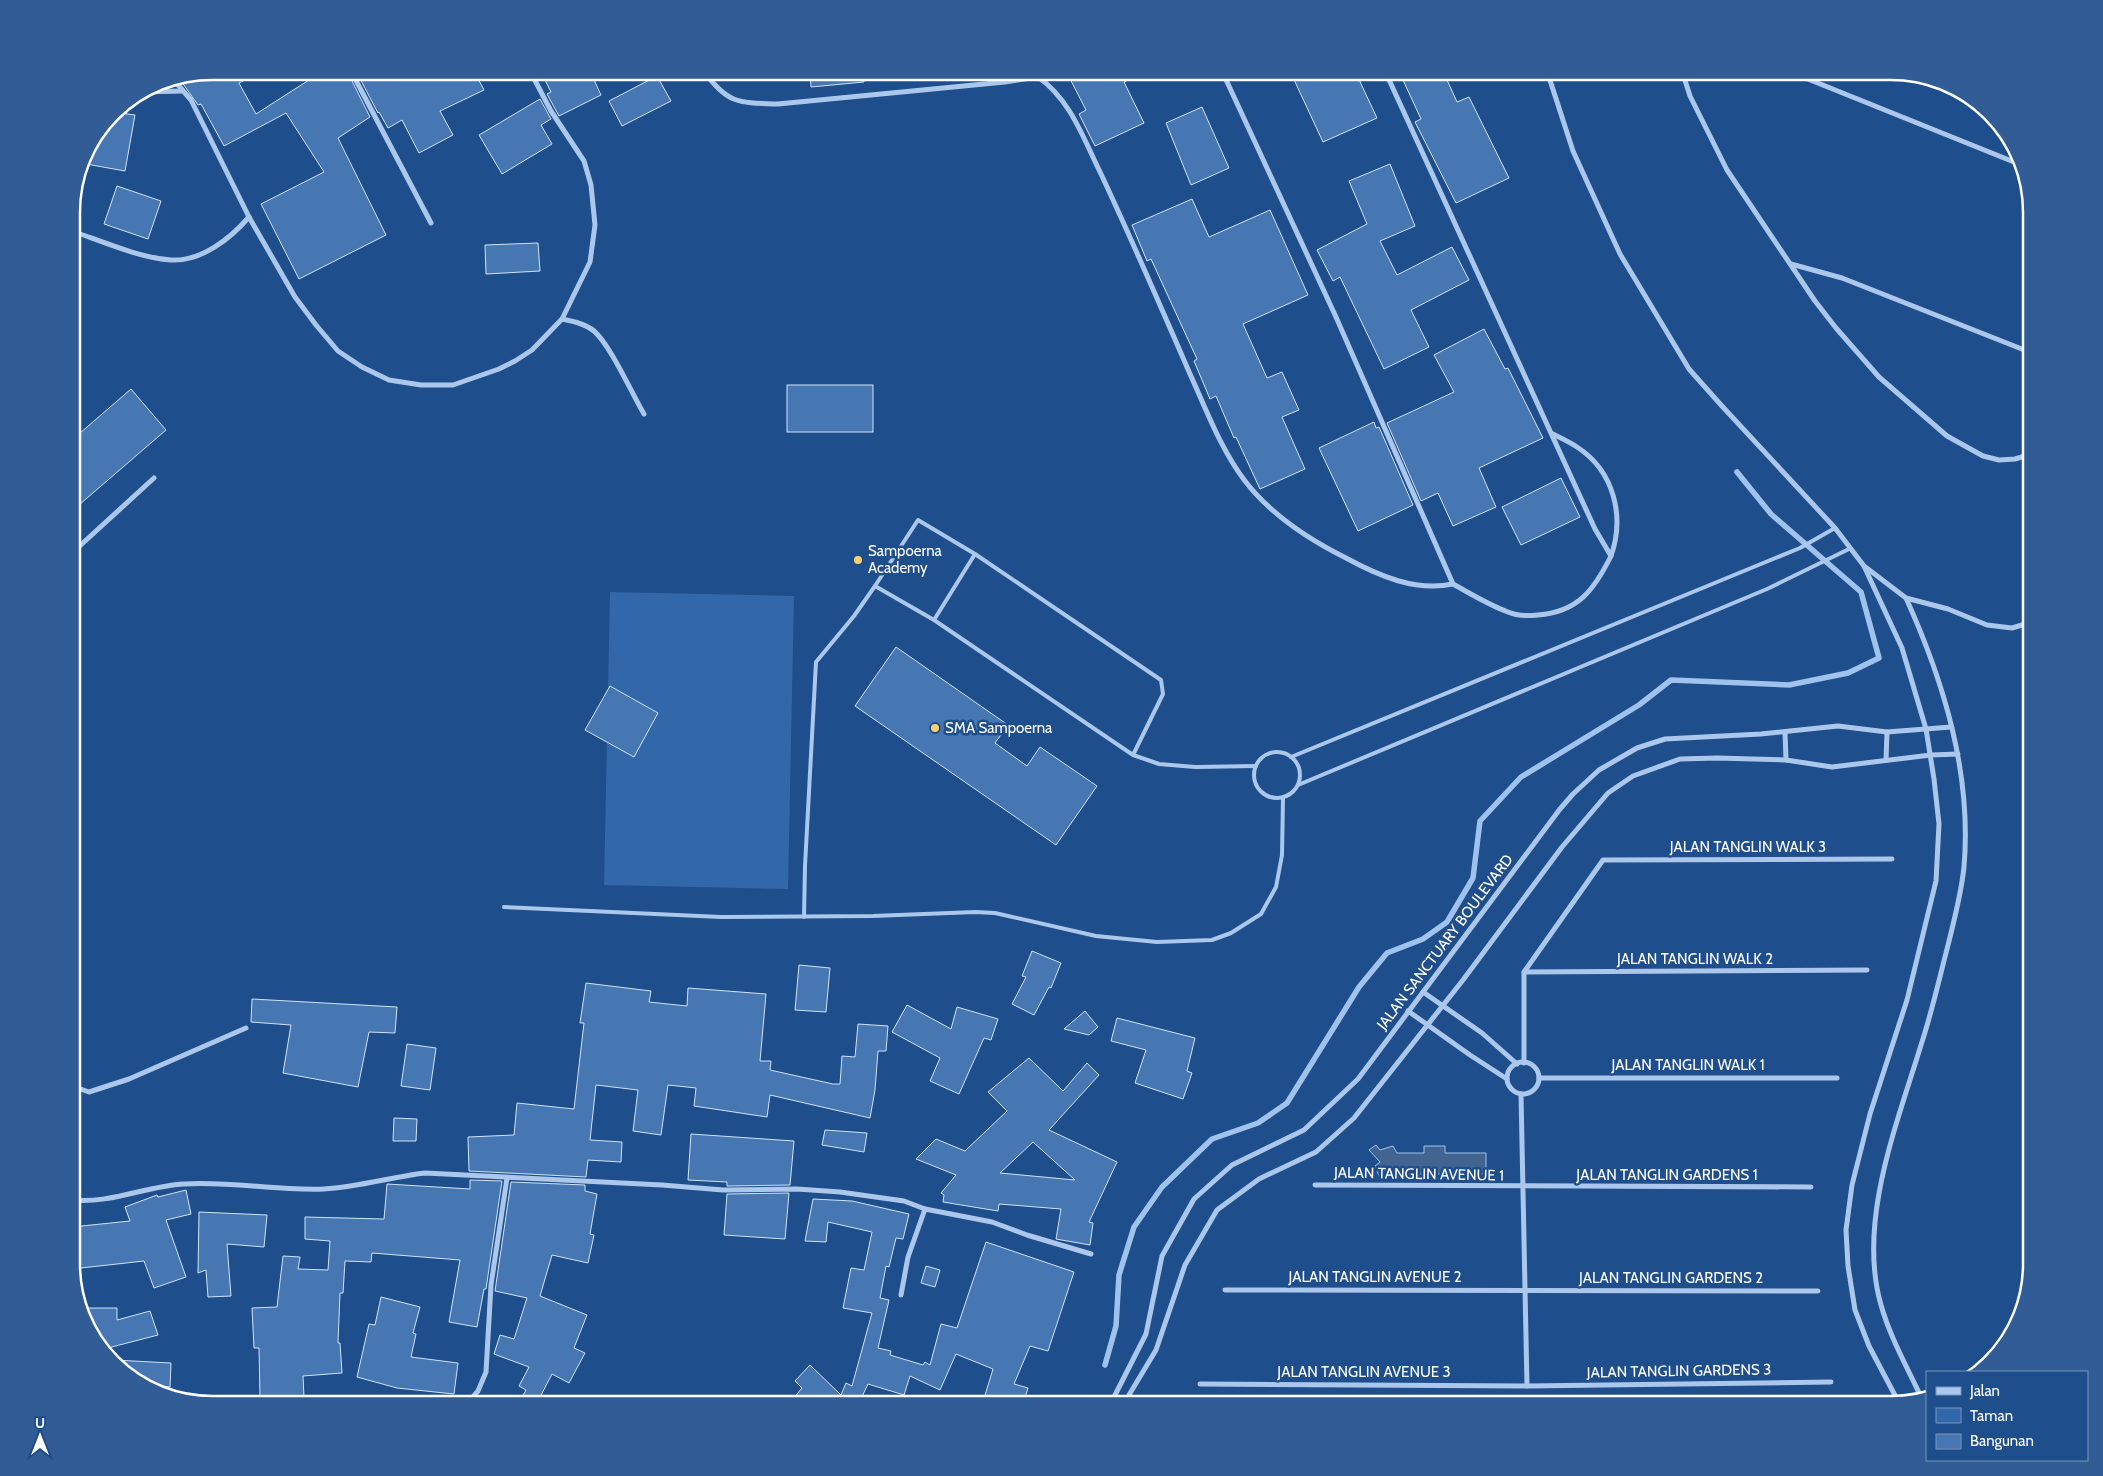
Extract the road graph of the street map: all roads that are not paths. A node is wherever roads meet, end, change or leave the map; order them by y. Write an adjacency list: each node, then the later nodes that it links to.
1 (356, 80): 16 (street)
2 (535, 80): 19 (street)
3 (710, 80): 4 (street)
4 (1014, 80)
5 (1045, 80): 31 (street)
6 (1226, 80): 31 (street)
7 (1389, 80): 22 (street)
8 (1550, 80): 25 (street)
9 (1685, 80): 18 (street)
10 (1810, 80): 14 (street)
11 (177, 84): 12 (street)
12 (183, 91): 13 (street); 15 (street)
13 (158, 92)
14 (2013, 162)
15 (249, 217): 17 (street); 19 (street)
16 (431, 223)
17 (80, 235)
18 (1791, 264): 20 (street); 23 (street)
19 (562, 319): 21 (street)
20 (2023, 349)
21 (644, 414)
22 (1553, 434): 29 (street); 29 (street)
23 (2023, 457)
24 (154, 478): 26 (street)
25 (1835, 528): 27 (street); 43 (lane)
26 (80, 546)
27 (1849, 549): 30 (street); 47 (lane)
28 (975, 554): 32 (lane); 34 (lane); 41 (lane)
29 (1611, 556): 31 (street)
30 (1864, 566): 33 (street); 37 (street)
31 (1453, 584)
32 (876, 586): 34 (lane); 51 (lane)
33 (1906, 598): 35 (street); 36 (street)
34 (934, 620): 41 (lane)
35 (2023, 625)
36 (1951, 726): 37 (street, JALAN SANCTUARY BOULEVARD); 40 (street)
37 (1926, 729): 39 (street, JALAN SANCTUARY BOULEVARD); 42 (street)
38 (1785, 732): 39 (street, JALAN SANCTUARY BOULEVARD); 44 (street); 54 (street, JALAN SANCTUARY BOULEVARD)
39 (1887, 732): 45 (street)
40 (1958, 754): 42 (street); 80 (street)
41 (1133, 755): 46 (lane)
42 (1931, 755): 45 (street); 84 (street)
43 (1291, 757): 46 (lane); 47 (lane)
44 (1786, 760): 45 (street); 55 (street)
45 (1886, 760)
46 (1256, 766): 48 (lane)
47 (1298, 785): 48 (lane)
48 (1283, 798): 51 (lane)
49 (1892, 859): 53 (street, JALAN TANGLIN WALK 3)
50 (504, 907): 51 (lane)
51 (804, 917)
52 (1867, 970): 53 (street, JALAN TANGLIN WALK 2)
53 (1524, 972): 59 (street)
54 (1423, 992): 55 (street); 56 (street, JALAN SANCTUARY BOULEVARD)
55 (1442, 1006): 57 (street); 60 (street)
56 (1408, 1011): 57 (street); 82 (street, JALAN SANCTUARY BOULEVARD)
57 (1427, 1025): 63 (street); 83 (street)
58 (246, 1028): 64 (street)
59 (1524, 1063): 60 (street); 61 (street)
60 (1517, 1064): 63 (street)
61 (1539, 1078): 62 (street, JALAN TANGLIN WALK 1); 65 (street)
62 (1837, 1078)
63 (1507, 1079): 65 (street)
64 (80, 1089)
65 (1521, 1094): 68 (street)
66 (507, 1178): 70 (street); 71 (street); 81 (street)
67 (1314, 1185): 68 (street, JALAN TANGLIN AVENUE 1)
68 (1523, 1187): 69 (street, JALAN TANGLIN GARDENS 1); 74 (street)
69 (1811, 1187)
70 (80, 1201)
71 (925, 1209): 72 (street); 76 (street)
72 (1091, 1254)
73 (1225, 1290): 74 (street, JALAN TANGLIN AVENUE 2)
74 (1525, 1290): 75 (street, JALAN TANGLIN GARDENS 2); 79 (street)
75 (1818, 1291)
76 (901, 1295)
77 (1832, 1382): 79 (street, JALAN TANGLIN GARDENS 3)
78 (1200, 1384): 79 (street, JALAN TANGLIN AVENUE 3)
79 (1527, 1386)
80 (1919, 1393)
81 (474, 1396)
82 (1115, 1396)
83 (1128, 1396)
84 (1895, 1396)

